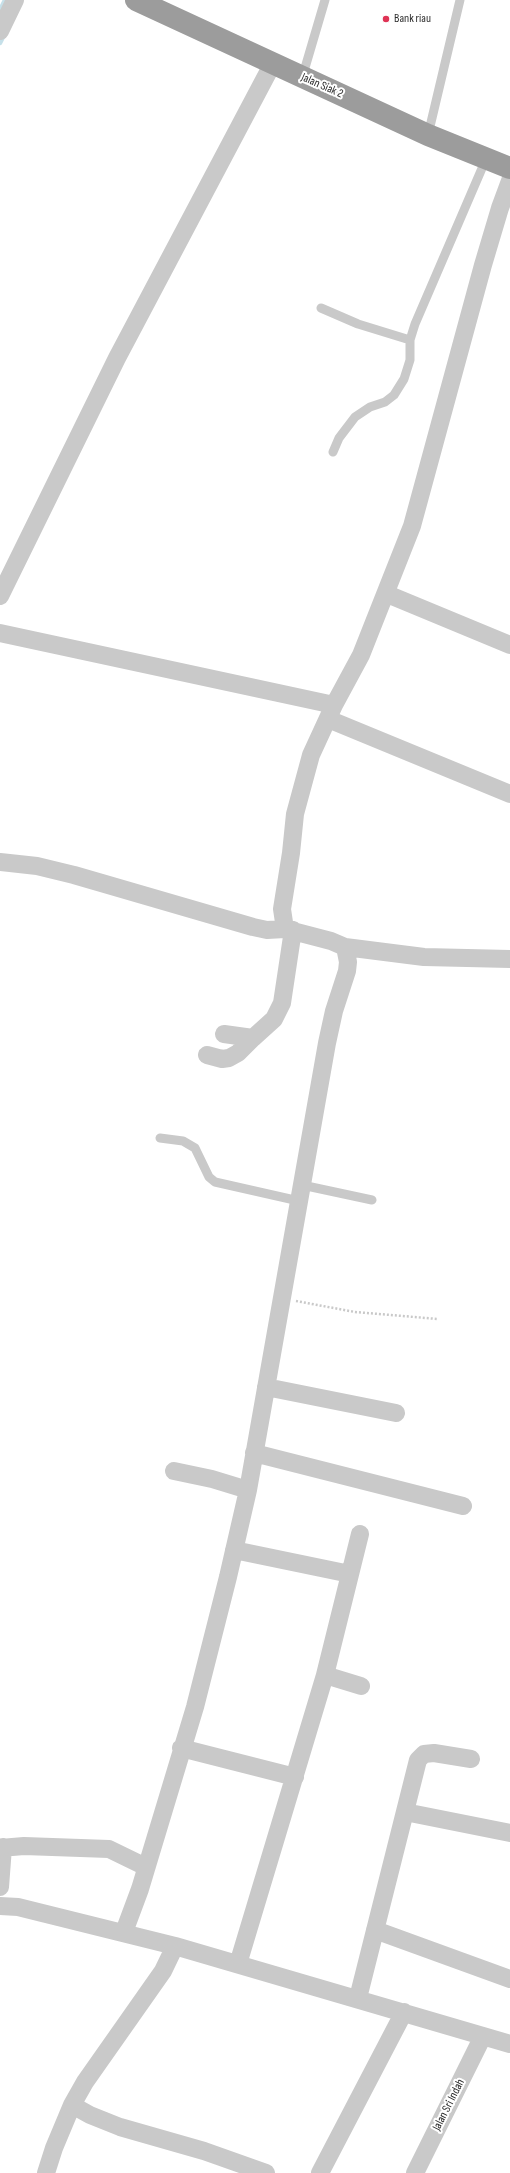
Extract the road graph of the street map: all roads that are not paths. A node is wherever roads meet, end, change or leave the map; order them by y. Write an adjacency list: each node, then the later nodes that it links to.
1 (15, 0): 5 (street)
2 (136, 0): 6 (highway, Jalan Siak 2)
3 (325, 0): 7 (lane)
4 (460, 0): 8 (lane)
5 (0, 31)
6 (273, 63): 7 (highway, Jalan Siak 2); 16 (street)
7 (302, 78): 8 (highway, Jalan Siak 2)
8 (428, 134): 9 (highway, Jalan Siak 2)
9 (486, 159): 10 (highway, Jalan Siak 2); 13 (lane)
10 (510, 168)
11 (510, 182): 15 (street)
12 (321, 308): 13 (lane)
13 (410, 340): 14 (lane)
14 (333, 452)
15 (387, 594): 18 (street); 19 (street)
16 (0, 596)
17 (0, 633): 19 (street)
18 (510, 645)
19 (331, 712): 20 (street); 22 (street)
20 (510, 794)
21 (0, 862): 22 (street)
22 (289, 929): 23 (street); 26 (street)
23 (345, 947): 24 (street); 29 (street)
24 (510, 959)
25 (224, 1034): 26 (street)
26 (253, 1038): 27 (street)
27 (207, 1055)
28 (160, 1138): 29 (lane)
29 (300, 1193): 30 (lane); 31 (street)
30 (372, 1200)
31 (266, 1387): 32 (street); 33 (street)
32 (396, 1413)
33 (254, 1453): 35 (street); 36 (street)
34 (174, 1471): 35 (street)
35 (248, 1490): 38 (street)
36 (463, 1506)
37 (360, 1534): 39 (street)
38 (234, 1550): 39 (street); 42 (street)
39 (350, 1574): 40 (street)
40 (326, 1675): 41 (street); 44 (street)
41 (360, 1686)
42 (181, 1748): 44 (street); 48 (street)
43 (472, 1759): 45 (street)
44 (295, 1777): 54 (street)
45 (405, 1812): 46 (street); 51 (street)
46 (510, 1833)
47 (2, 1848): 48 (street); 49 (street)
48 (146, 1867): 52 (street)
49 (0, 1887)
50 (0, 1906): 52 (street)
51 (375, 1930): 55 (street); 56 (street)
52 (124, 1932): 53 (street)
53 (175, 1946): 54 (street); 60 (street)
54 (238, 1964): 56 (street)
55 (510, 1979)
56 (358, 1998): 57 (street)
57 (404, 2012): 58 (street); 63 (street)
58 (484, 2036): 59 (street); 64 (street, Jalan Sri Indah)
59 (510, 2044)
60 (72, 2105): 61 (street); 62 (street)
61 (46, 2173)
62 (266, 2173)
63 (320, 2173)
64 (415, 2173)

